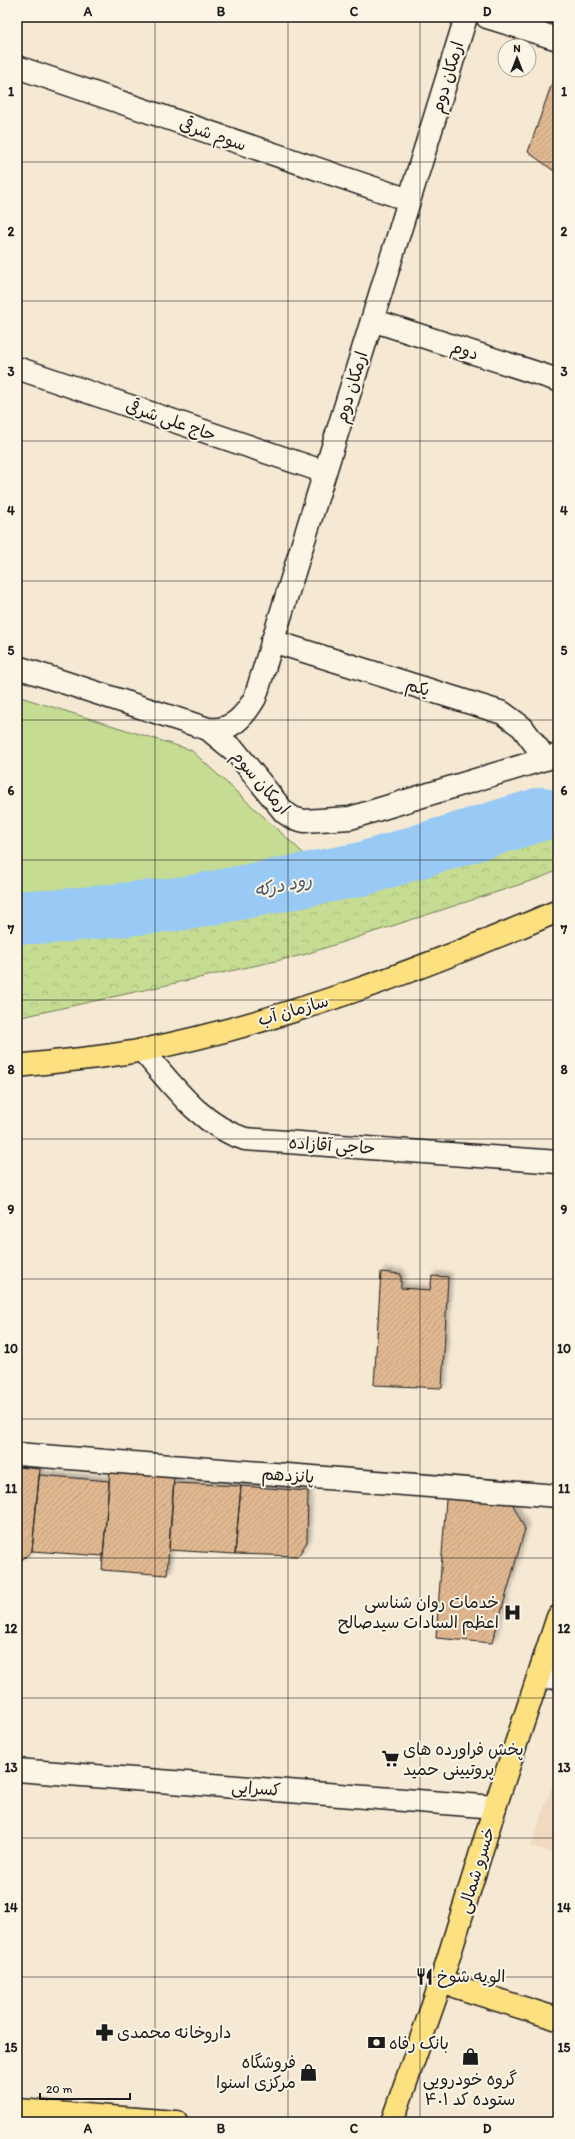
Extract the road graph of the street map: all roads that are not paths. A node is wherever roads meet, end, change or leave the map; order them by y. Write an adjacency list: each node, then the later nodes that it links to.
1 (466, 17): 5 (street, ارمکان دوم)
2 (487, 17): 3 (street)
3 (558, 39)
4 (17, 67): 5 (street, سوم شرقی)
5 (409, 200): 6 (street, ارمکان دوم)
6 (372, 320): 8 (street, دوم); 9 (street, ارمکان دوم)
7 (17, 368): 9 (street, حاج علی شرقی)
8 (558, 380)
9 (324, 472): 10 (street, ارمکان دوم)
10 (272, 641): 12 (street, ارمکان دوم); 13 (street, یکم)
11 (17, 666): 12 (street, ارمکان سوم)
12 (208, 729): 13 (street, ارمکان سوم)
13 (552, 757)
14 (558, 911): 15 (main road, سازمان آب)
15 (142, 1050): 16 (main road, سازمان آب); 17 (street, حاجی آقازاده)
16 (17, 1066)
17 (558, 1162)
18 (17, 1454): 19 (street, پانزدهم)
19 (558, 1496)
20 (557, 1621): 21 (main road, خسرو شمالی)
21 (548, 1678): 23 (main road, خسرو شمالی)
22 (17, 1770): 23 (street, کسرایی)
23 (496, 1807): 24 (main road, خسرو شمالی)
24 (442, 1982): 25 (main road); 28 (main road, خسرو شمالی)
25 (558, 2019)
26 (17, 2110): 27 (main road)
27 (176, 2122)
28 (392, 2122)

